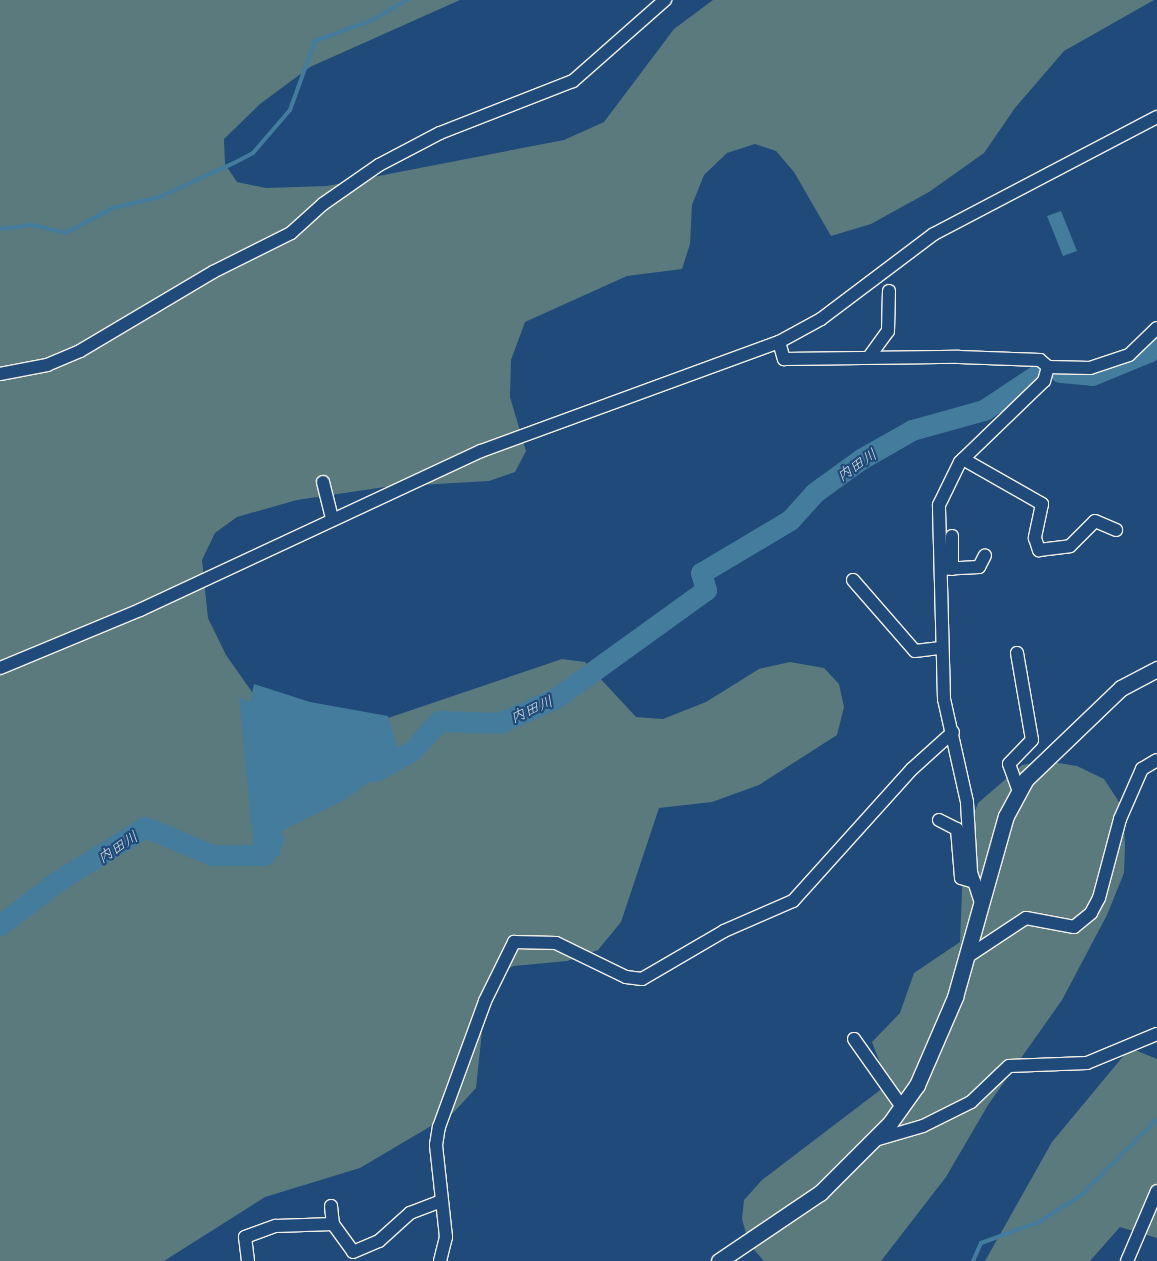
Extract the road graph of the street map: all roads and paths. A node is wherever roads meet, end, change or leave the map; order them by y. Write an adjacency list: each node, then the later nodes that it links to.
1 (665, 0): 8 (street)
2 (1157, 118): 5 (street)
3 (889, 290): 6 (street)
4 (1157, 328): 7 (street)
5 (779, 342): 6 (street); 11 (street)
6 (869, 357): 7 (street)
7 (1048, 367): 9 (street)
8 (0, 374)
9 (963, 459): 12 (street); 15 (street)
10 (323, 482): 11 (street)
11 (332, 519): 19 (street)
12 (1116, 530)
13 (952, 536): 15 (street)
14 (985, 555): 15 (street)
15 (946, 569): 17 (street)
16 (853, 580): 17 (street)
17 (941, 648): 21 (street)
18 (1017, 653): 23 (street)
19 (0, 668)
20 (1157, 670): 23 (street)
21 (953, 732): 25 (street); 33 (street)
22 (1157, 760): 27 (street)
23 (1019, 791): 26 (street)
24 (939, 820): 25 (street)
25 (974, 882): 26 (street)
26 (983, 909): 27 (street)
27 (970, 955): 30 (street)
28 (1157, 1034): 31 (street)
29 (854, 1039): 30 (street)
30 (902, 1106): 31 (street)
31 (875, 1140): 38 (street)
32 (1157, 1191): 39 (street)
33 (442, 1200): 35 (street); 37 (street)
34 (332, 1206): 35 (street)
35 (333, 1224): 36 (street)
36 (248, 1261)
37 (440, 1261)
38 (719, 1261)
39 (1127, 1261)

